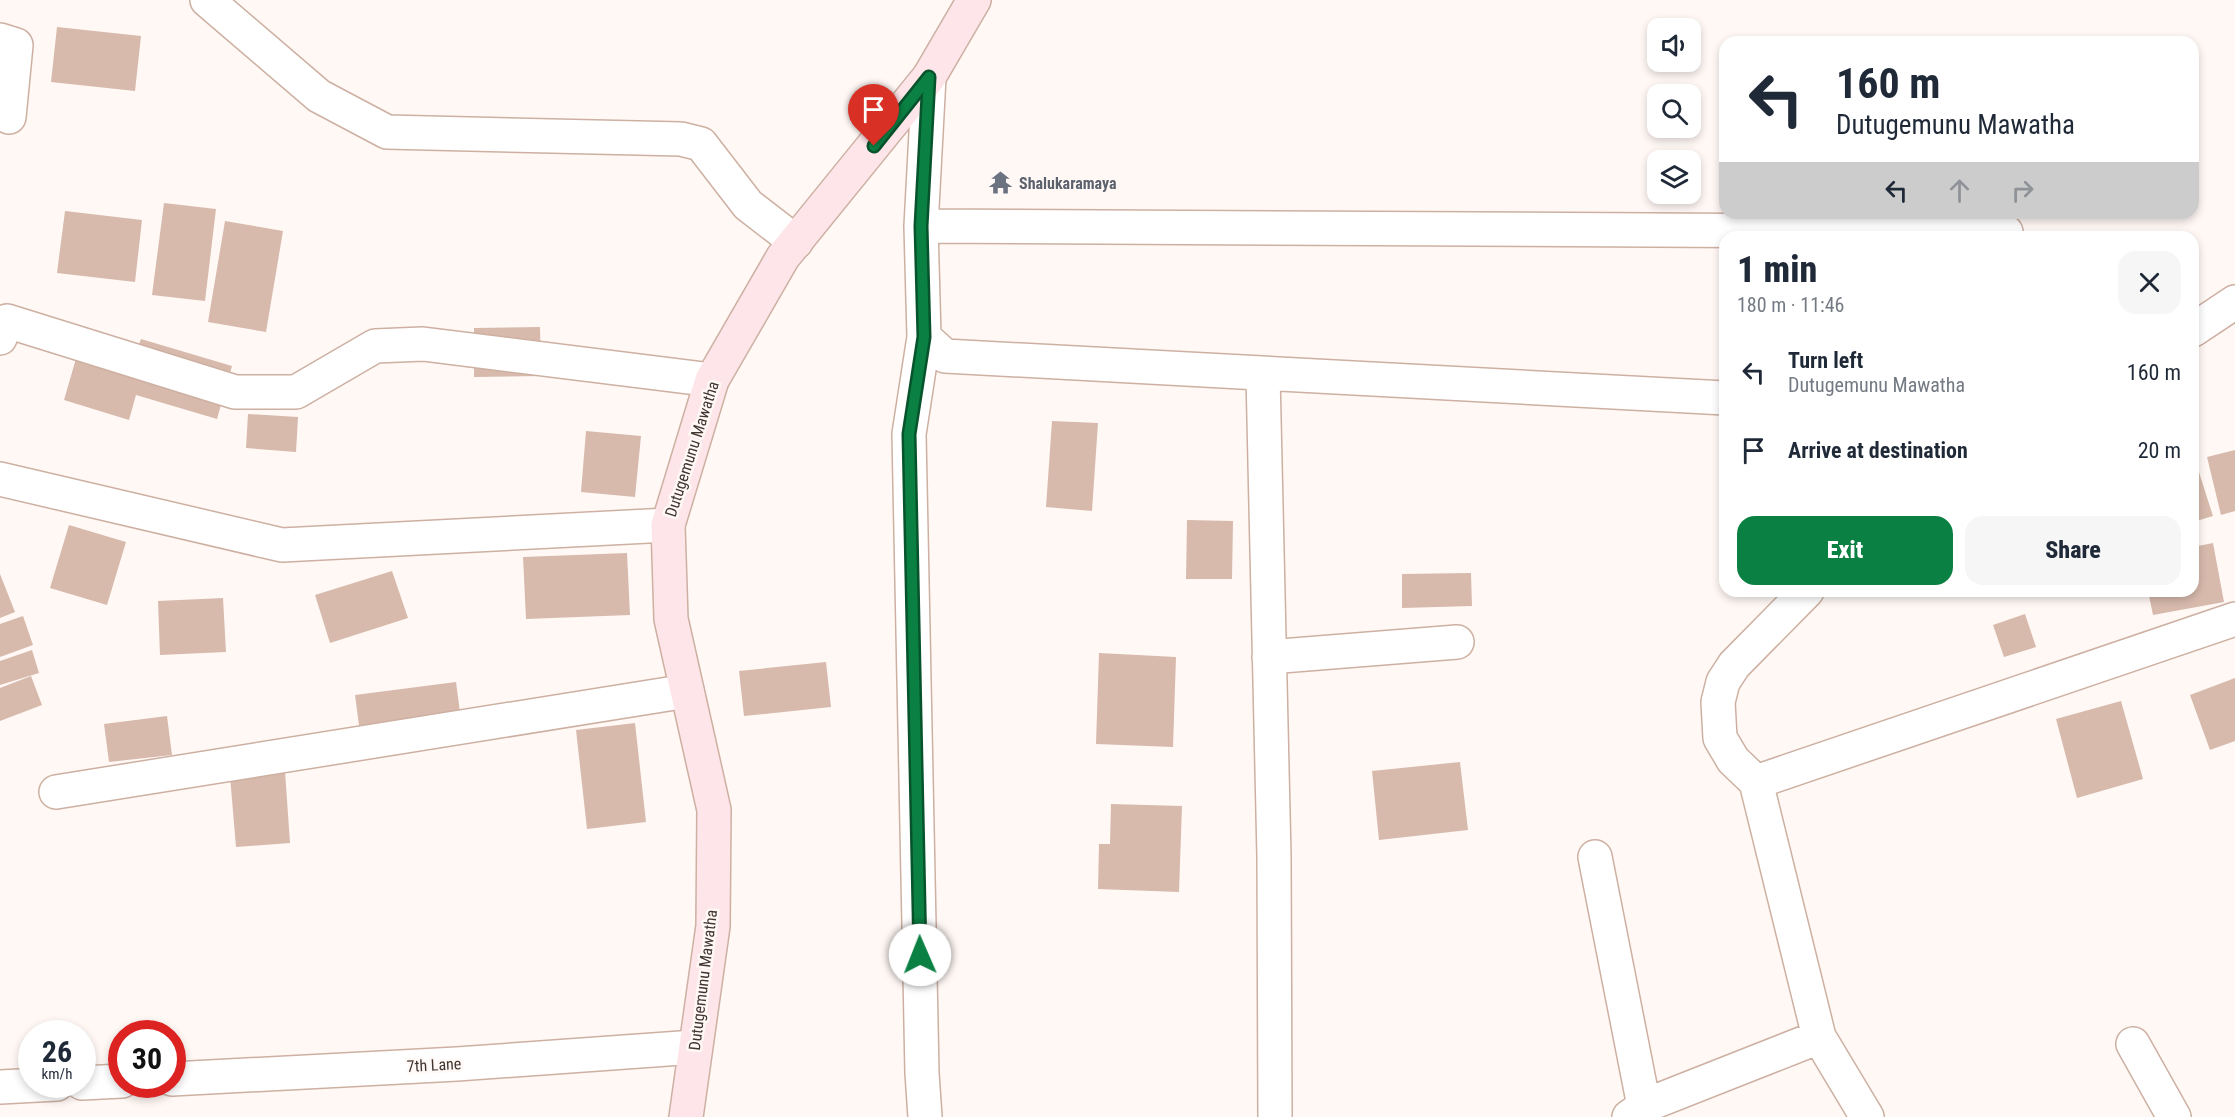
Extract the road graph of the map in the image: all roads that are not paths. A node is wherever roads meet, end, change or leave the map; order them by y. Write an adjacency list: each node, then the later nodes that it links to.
1 (207, 0): 9 (street)
2 (974, 0): 4 (street, Dutugemunu Mawatha)
3 (0, 40): 5 (street)
4 (929, 77): 7 (street); 9 (street, Dutugemunu Mawatha)
5 (9, 117)
6 (1920, 222): 7 (street); 8 (street)
7 (921, 226): 12 (street)
8 (1997, 231)
9 (796, 242): 15 (street, Dutugemunu Mawatha)
10 (2235, 302): 11 (street)
11 (2199, 326)
12 (924, 337): 14 (street); 35 (street)
13 (0, 338): 15 (street)
14 (1263, 375): 16 (street); 22 (street)
15 (712, 380): 18 (street, Dutugemunu Mawatha)
16 (1719, 398)
17 (0, 479): 18 (street)
18 (668, 525): 23 (street, Dutugemunu Mawatha)
19 (1801, 597): 24 (street)
20 (2235, 619): 24 (street)
21 (1457, 642): 22 (street)
22 (1269, 657): 36 (street)
23 (687, 691): 25 (street); 29 (street, Dutugemunu Mawatha)
24 (1756, 782): 27 (street)
25 (56, 792)
26 (1595, 857): 33 (street)
27 (1818, 1037): 33 (street); 37 (street)
28 (2133, 1044): 38 (street)
29 (695, 1047): 30 (street, 7th Lane); 34 (street, Dutugemunu Mawatha)
30 (186, 1078)
31 (18, 1086): 32 (street)
32 (0, 1087)
33 (1637, 1111)
34 (686, 1117)
35 (925, 1117)
36 (1275, 1117)
37 (1867, 1117)
38 (2174, 1117)

